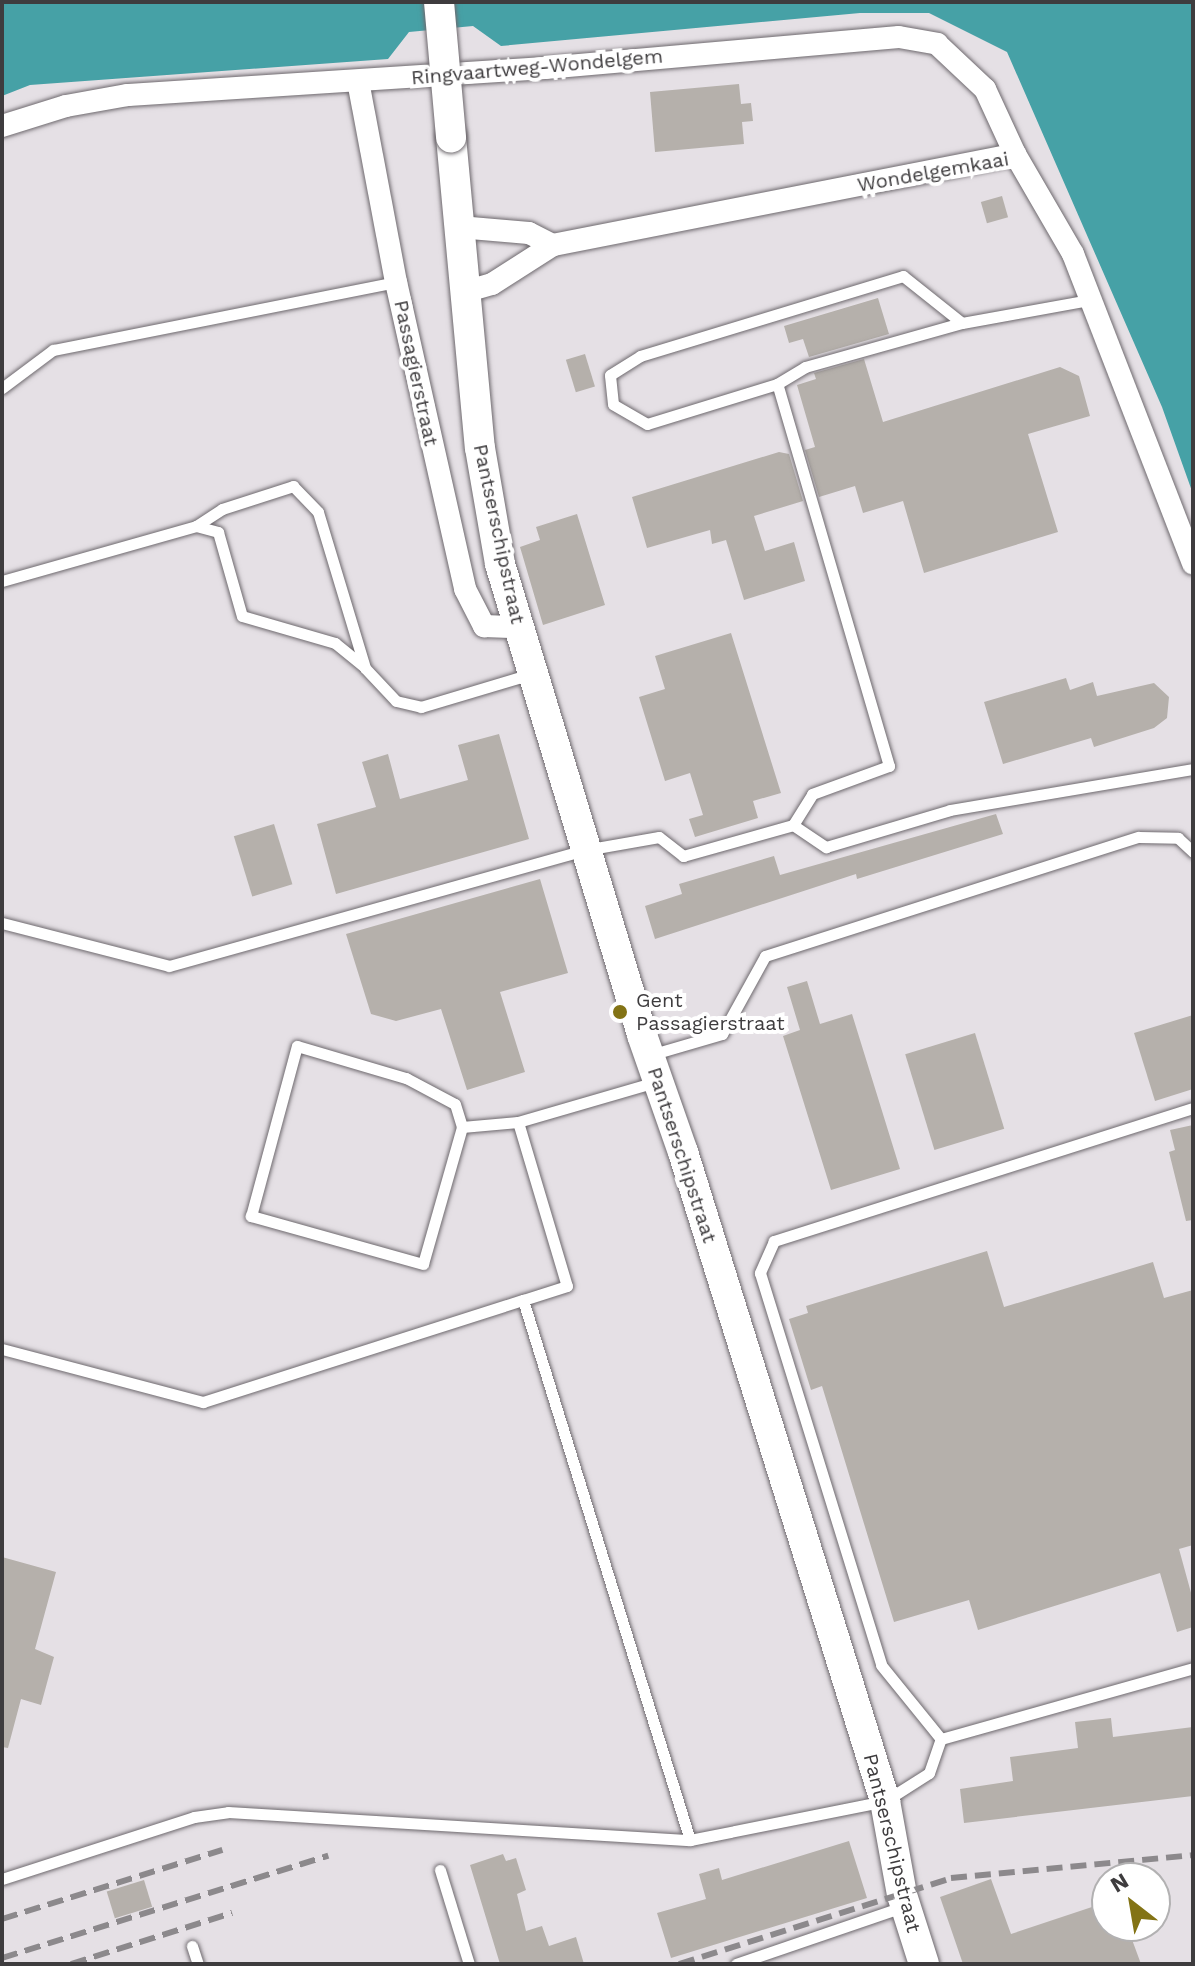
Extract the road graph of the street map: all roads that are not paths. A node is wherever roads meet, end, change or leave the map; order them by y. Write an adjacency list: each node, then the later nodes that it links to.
1 (439, 2): 5 (main road, bridge)
2 (358, 81): 3 (street, Ringvaartweg-Wondelgem); 4 (street, Ringvaartweg-Wondelgem); 7 (street, Passagierstraat)
3 (2, 126)
4 (1015, 154): 6 (street, Wondelgemkaai); 9 (street, Wondelgemkaai)
5 (459, 227): 6 (street); 8 (main road)
6 (553, 245): 8 (street, Wondelgemkaai)
7 (396, 282): 12 (lane); 16 (street, Passagierstraat)
8 (464, 292): 16 (main road, Pantserschipstraat)
9 (1094, 299): 10 (lane); 14 (street, Wondelgemkaai)
10 (962, 323): 11 (lane); 11 (lane)
11 (777, 384): 20 (lane)
12 (2, 388)
13 (196, 526): 15 (lane); 17 (lane); 17 (lane)
14 (1193, 564)
15 (2, 581)
16 (517, 627): 18 (main road, Pantserschipstraat)
17 (365, 668): 18 (lane)
18 (531, 674): 21 (main road, Pantserschipstraat)
19 (1193, 769): 20 (lane)
20 (793, 825): 21 (lane)
21 (585, 850): 23 (lane); 24 (main road, Pantserschipstraat)
22 (1193, 852): 24 (lane)
23 (2, 923)
24 (653, 1068): 26 (lane); 32 (main road, Pantserschipstraat)
25 (1193, 1108): 31 (lane)
26 (518, 1122): 27 (lane); 28 (lane)
27 (462, 1127): 27 (lane)
28 (523, 1300): 29 (lane); 33 (lane)
29 (2, 1349)
30 (1193, 1668): 31 (lane)
31 (941, 1739): 32 (lane)
32 (885, 1801): 33 (lane); 36 (main road, Pantserschipstraat)
33 (690, 1840): 35 (lane)
34 (440, 1870): 39 (lane)
35 (2, 1879)
36 (906, 1906): 40 (lane); 41 (main road, Pantserschipstraat)
37 (192, 1946): 38 (lane)
38 (198, 1964)
39 (469, 1964)
40 (736, 1964)
41 (924, 1964)

